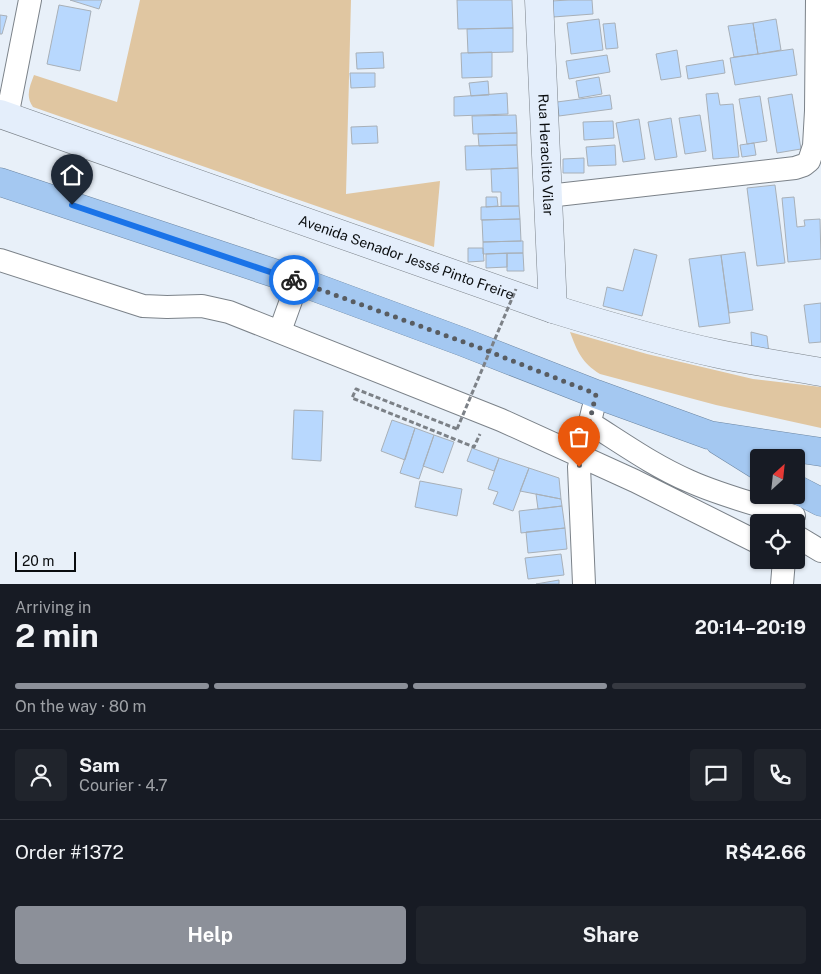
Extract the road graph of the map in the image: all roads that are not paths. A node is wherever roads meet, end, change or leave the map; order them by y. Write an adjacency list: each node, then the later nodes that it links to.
1 (30, 0): 5 (street)
2 (539, 0): 7 (street, Rua Heraclito Vilar)
3 (818, 0): 4 (street)
4 (819, 56): 7 (street)
5 (4, 116): 10 (street, Avenida Senador Jessé Pinto Freire)
6 (0, 182): 9 (highway)
7 (548, 196): 10 (street, Rua Heraclito Vilar)
8 (0, 260): 11 (street)
9 (298, 282): 11 (street); 13 (highway)
10 (554, 309): 12 (street, Avenida Senador Jessé Pinto Freire)
11 (280, 331): 17 (street)
12 (821, 372)
13 (596, 394): 14 (street); 15 (highway)
14 (590, 424): 17 (street); 19 (street)
15 (709, 435): 16 (highway); 18 (highway)
16 (821, 452)
17 (582, 456): 20 (street); 23 (street)
18 (750, 460)
19 (800, 510): 21 (street)
20 (750, 539)
21 (821, 552)
22 (783, 569): 24 (street)
23 (584, 584)
24 (782, 584)

